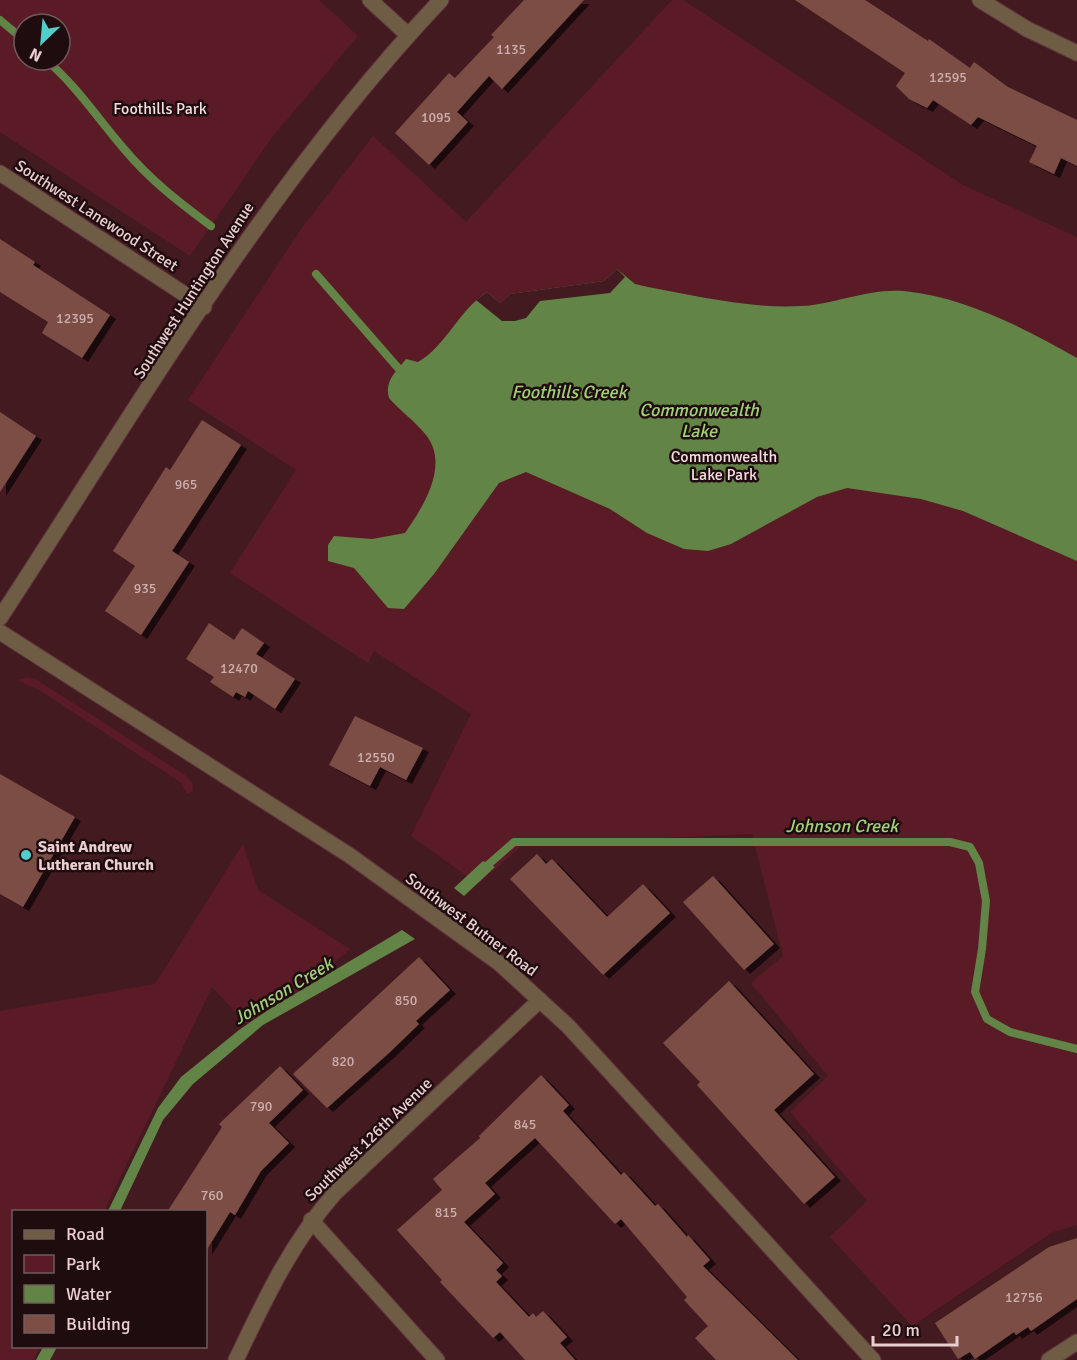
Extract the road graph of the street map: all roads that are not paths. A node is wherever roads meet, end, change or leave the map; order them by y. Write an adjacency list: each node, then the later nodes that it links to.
1 (370, 0): 4 (street)
2 (441, 0): 4 (street, Southwest Huntington Avenue)
3 (980, 0): 5 (street)
4 (408, 35): 7 (street, Southwest Huntington Avenue)
5 (1077, 53)
6 (0, 173): 7 (street, Southwest Lanewood Street)
7 (204, 307): 8 (street, Southwest Huntington Avenue)
8 (0, 618)
9 (0, 632): 10 (street, Southwest Butner Road)
10 (540, 1000): 11 (street, Southwest 126th Avenue); 15 (street, Southwest Butner Road)
11 (311, 1221): 13 (street, Southwest 126th Avenue); 14 (street)
12 (1077, 1342): 16 (street)
13 (236, 1360)
14 (437, 1360)
15 (873, 1360)
16 (1049, 1360)

